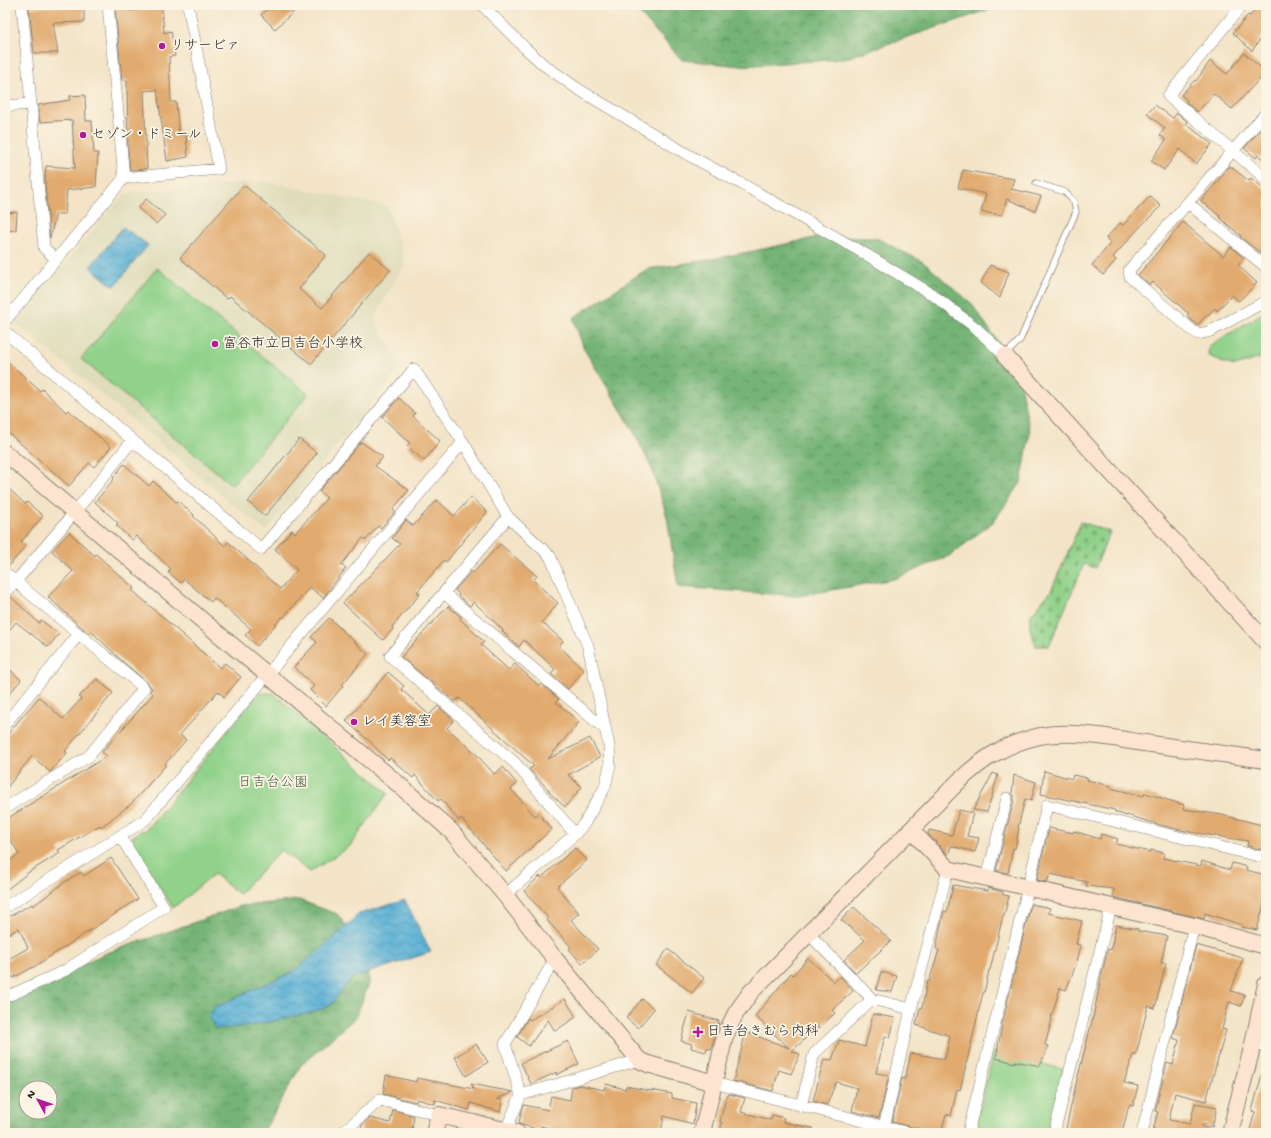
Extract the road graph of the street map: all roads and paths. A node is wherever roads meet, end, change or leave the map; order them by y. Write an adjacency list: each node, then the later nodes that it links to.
1 (22, 5): 6 (street)
2 (108, 5): 10 (street)
3 (188, 5): 10 (street)
4 (482, 5): 19 (street)
5 (1242, 5): 9 (street)
6 (30, 104): 7 (street); 14 (street)
7 (5, 106)
8 (1266, 113): 9 (street)
9 (1232, 151): 11 (street); 13 (street)
10 (124, 178): 14 (street)
11 (1266, 179)
12 (1036, 183): 19 (lane)
13 (1188, 203): 15 (street); 16 (street)
14 (56, 259): 17 (street)
15 (1266, 267)
16 (1266, 301)
17 (5, 320)
18 (5, 332): 20 (street)
19 (1004, 356): 30 (street)
20 (132, 441): 21 (street); 23 (street)
21 (463, 442): 24 (street); 31 (street)
22 (5, 453): 23 (street)
23 (75, 512): 26 (street); 31 (street)
24 (508, 517): 27 (street); 33 (street)
25 (5, 573): 26 (street)
26 (16, 582): 28 (street); 29 (street)
27 (444, 592): 33 (street); 38 (street)
28 (5, 594)
29 (79, 634): 32 (street); 36 (street)
30 (1266, 642)
31 (268, 674): 39 (street); 44 (street)
32 (5, 724)
33 (605, 729): 38 (street)
34 (1266, 760): 37 (street)
35 (1007, 798): 42 (street)
36 (5, 808)
37 (911, 830): 41 (street); 48 (street)
38 (575, 834): 44 (street)
39 (120, 836): 45 (street); 52 (street)
40 (1266, 858): 43 (street)
41 (948, 869): 42 (street); 54 (street)
42 (987, 878): 43 (street)
43 (1028, 888): 46 (street); 67 (street)
44 (505, 894): 50 (street)
45 (5, 907)
46 (1111, 907): 47 (street); 68 (street)
47 (1194, 926): 49 (street); 69 (street)
48 (808, 933): 53 (street); 57 (street)
49 (1266, 946)
50 (556, 959): 56 (street); 58 (street)
51 (1266, 984): 55 (street)
52 (5, 996)
53 (872, 999): 54 (street); 59 (street)
54 (911, 1009): 61 (street)
55 (1259, 1045): 70 (street)
56 (639, 1060): 57 (street); 58 (street)
57 (714, 1083): 59 (street); 65 (street)
58 (521, 1095): 62 (street)
59 (801, 1106): 61 (street)
60 (439, 1115): 62 (street); 63 (street); 64 (street)
61 (884, 1127): 66 (street)
62 (511, 1132)
63 (342, 1133)
64 (434, 1133)
65 (702, 1133)
66 (909, 1133)
67 (968, 1133)
68 (1054, 1133)
69 (1142, 1133)
70 (1230, 1133)

